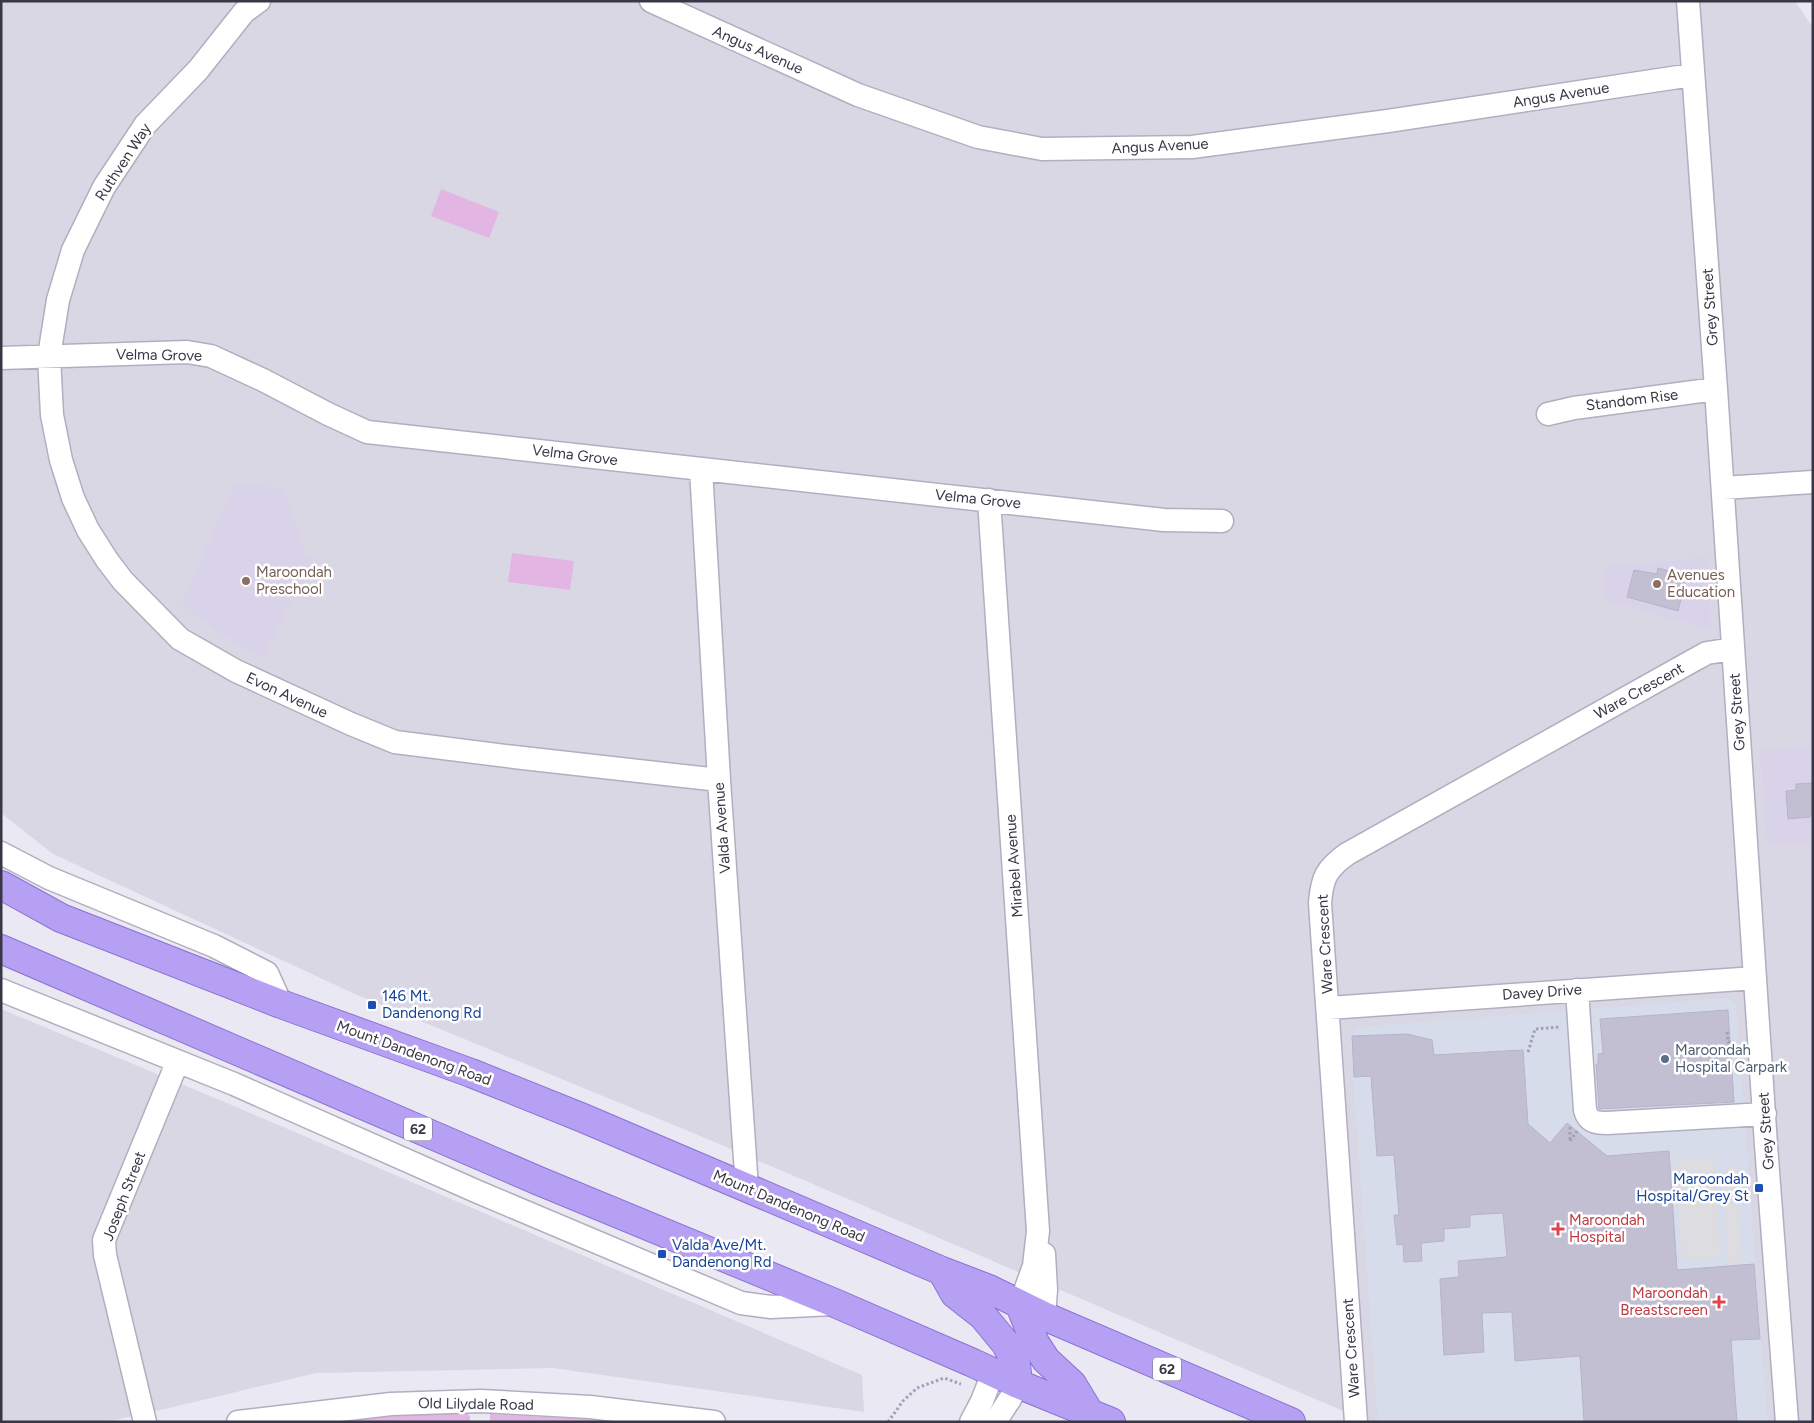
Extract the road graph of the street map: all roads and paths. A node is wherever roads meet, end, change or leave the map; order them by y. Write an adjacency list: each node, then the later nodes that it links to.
1 (259, 1): 5 (street, Ruthven Way)
2 (651, 1): 4 (street, Angus Avenue)
3 (1688, 1): 4 (street, Grey Street)
4 (1692, 75): 7 (street, Grey Street)
5 (49, 356): 6 (street, Velma Grove); 9 (street, Velma Grove); 15 (street, Evon Avenue)
6 (1, 358)
7 (1716, 389): 8 (street, Standom Rise); 11 (street, Grey Street)
8 (1548, 414)
9 (701, 469): 12 (street, Velma Grove); 15 (street, Valda Avenue)
10 (1813, 482): 11 (street)
11 (1722, 488): 14 (street, Grey Street)
12 (990, 500): 13 (street, Velma Grove); 33 (street, Mirabel Avenue)
13 (1222, 520)
14 (1733, 649): 19 (street, Grey Street); 23 (street, Ware Crescent)
15 (719, 780): 30 (street, Valda Avenue)
16 (1, 853): 22 (street)
17 (1, 885): 22 (main road, Mount Dandenong Road / 62)
18 (1, 949): 32 (main road, 62)
19 (1755, 978): 21 (street, Davey Drive); 29 (street, Grey Street)
20 (1, 990): 28 (street)
21 (1577, 990): 23 (street, Davey Drive); 29 (street)
22 (281, 1004): 30 (main road, Mount Dandenong Road / 62)
23 (1329, 1008): 46 (street, Ware Crescent)
24 (1557, 1027): 27 (path)
25 (1727, 1032): 26 (path)
26 (1733, 1047)
27 (1528, 1052)
28 (178, 1063): 32 (street); 40 (street, Joseph Street)
29 (1765, 1114): 47 (street, Grey Street)
30 (747, 1188): 31 (main road, Mount Dandenong Road / 62)
31 (942, 1271): 33 (main road, Mount Dandenong Road / 62); 35 (main road)
32 (837, 1304): 36 (main road, 62)
33 (1032, 1310): 34 (main road); 35 (main road); 45 (main road, Mount Dandenong Road / 62)
34 (1035, 1343): 37 (main road); 39 (main road)
35 (1006, 1344): 36 (main road); 37 (main road)
36 (993, 1372): 37 (main road, 62); 43 (street)
37 (1018, 1384): 39 (main road, 62); 44 (street)
38 (481, 1411): 41 (street, Old Lilydale Road); 42 (street, Old Lilydale Road)
39 (1100, 1417)
40 (146, 1422)
41 (238, 1422)
42 (714, 1422)
43 (970, 1422)
44 (995, 1422)
45 (1291, 1422)
46 (1356, 1422)
47 (1787, 1422)

